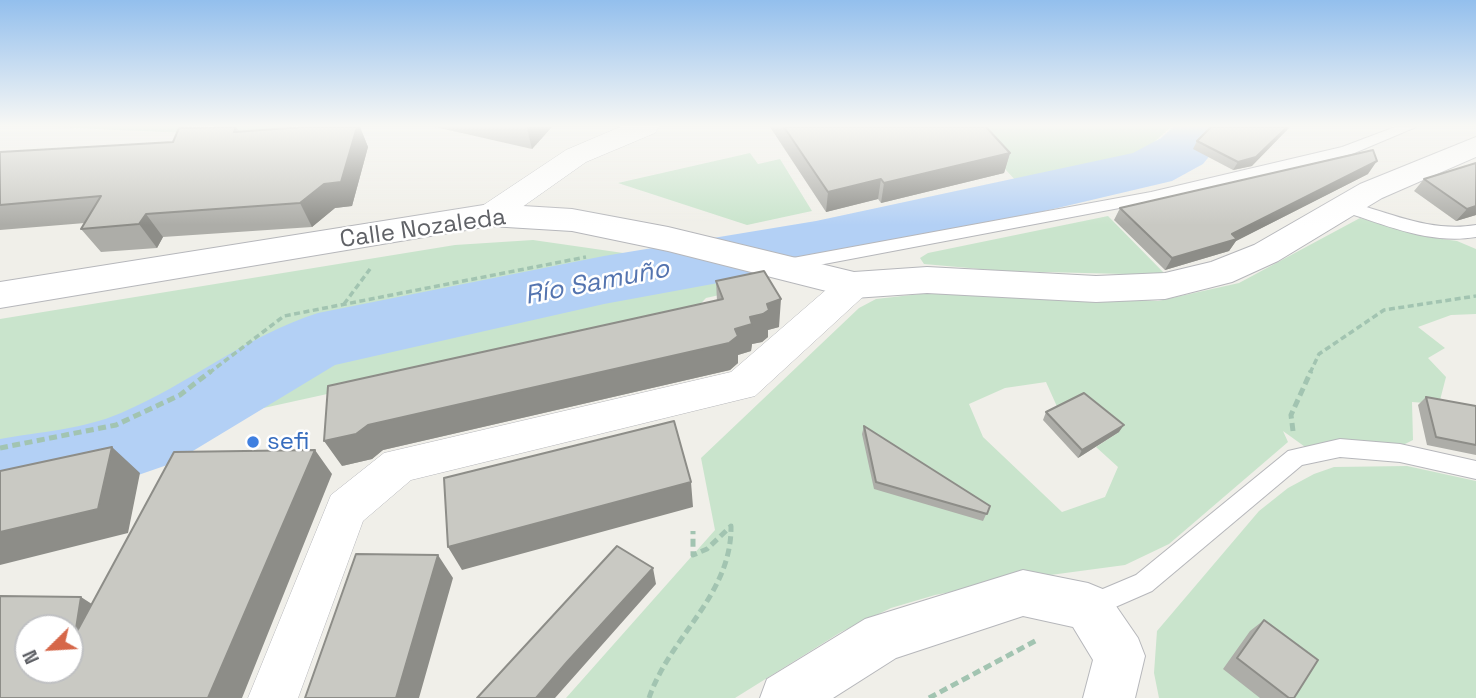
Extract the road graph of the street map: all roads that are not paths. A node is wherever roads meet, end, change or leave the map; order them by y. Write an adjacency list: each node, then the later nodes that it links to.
1 (571, 160): 5 (street)
2 (1311, 160): 7 (lane)
3 (1444, 160): 4 (street, Calle Nozaleda)
4 (1345, 206): 6 (lane); 8 (street, Calle Nozaleda)
5 (490, 215): 7 (street, Calle Nozaleda); 9 (street, Calle Nozaleda)
6 (1476, 231)
7 (779, 266): 8 (street, Calle Nozaleda)
8 (869, 283): 12 (street)
9 (0, 295)
10 (1476, 470): 11 (lane)
11 (1087, 607): 13 (street); 14 (street)
12 (273, 698)
13 (786, 698)
14 (1109, 698)

